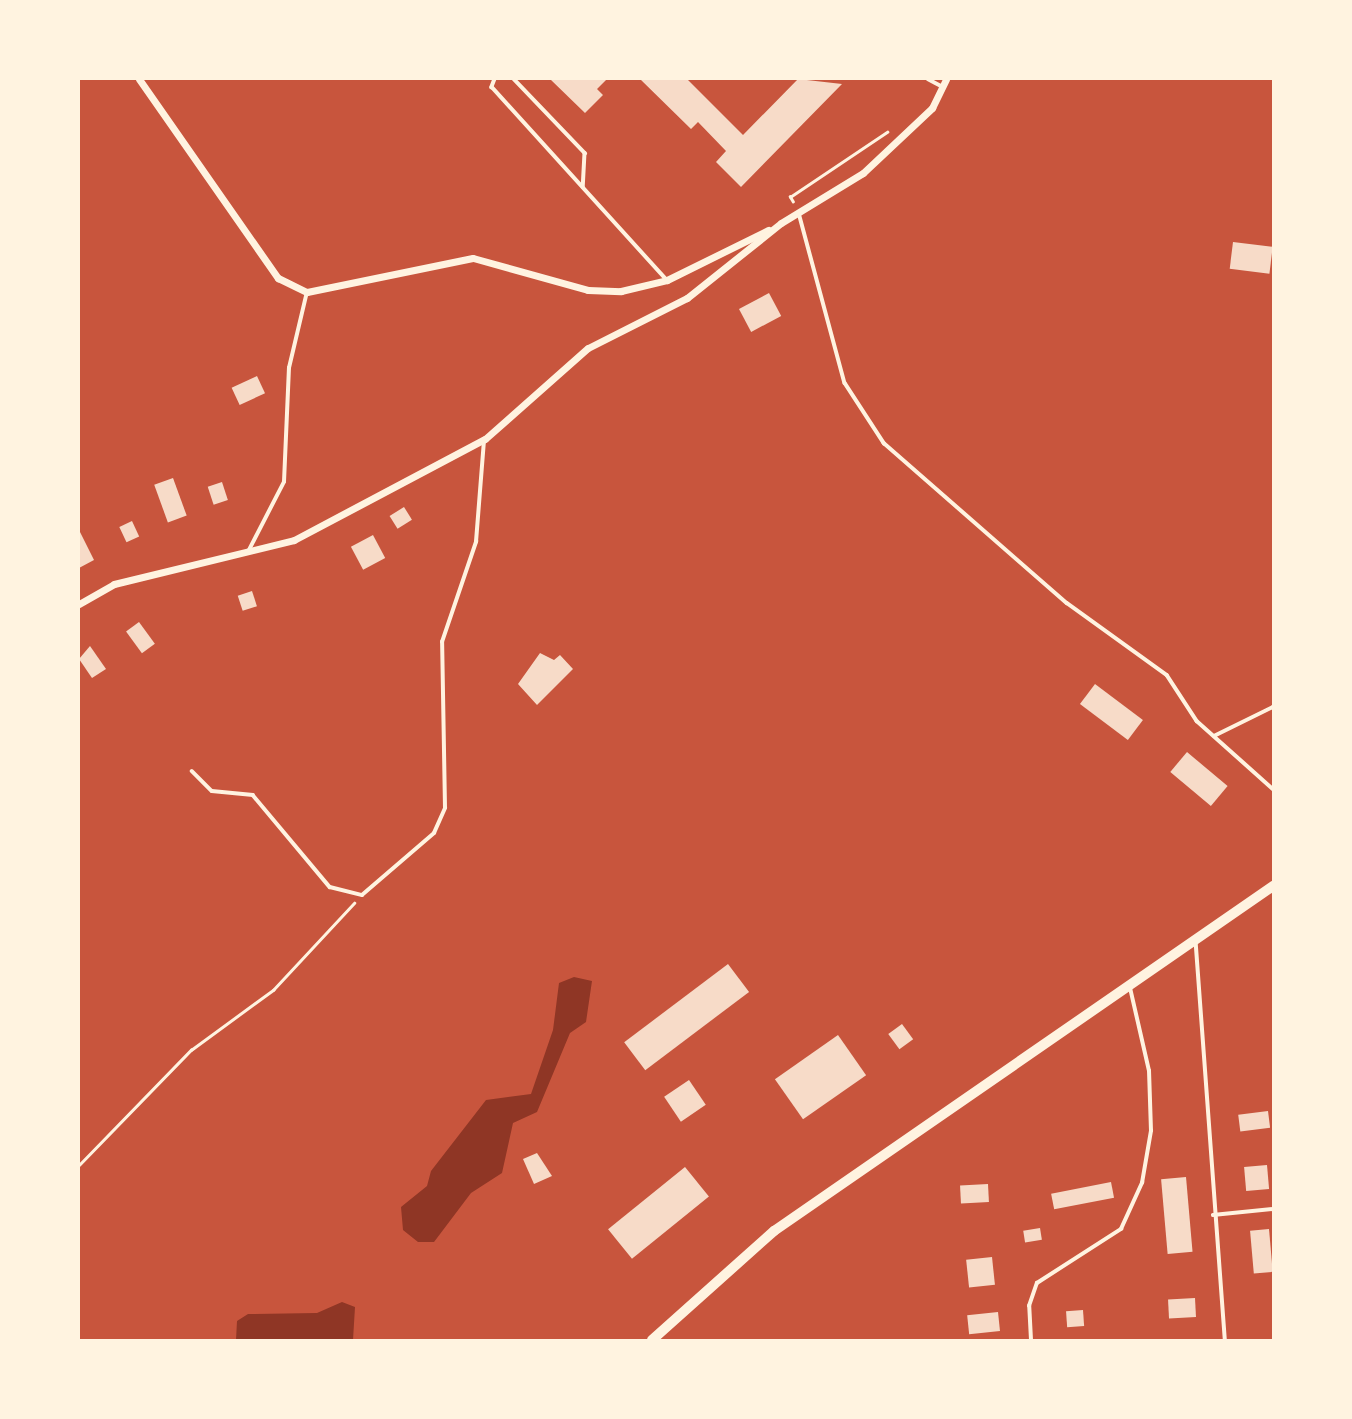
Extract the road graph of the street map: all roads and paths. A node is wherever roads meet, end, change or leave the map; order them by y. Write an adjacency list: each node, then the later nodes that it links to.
1 (139, 79): 11 (street)
2 (495, 79): 7 (lane)
3 (514, 79): 7 (lane)
4 (928, 79): 5 (lane)
5 (945, 83): 8 (street)
6 (893, 128): 8 (path)
7 (583, 187): 10 (lane)
8 (798, 212): 9 (street); 16 (lane)
9 (781, 223): 10 (street); 12 (street)
10 (667, 280): 11 (street)
11 (307, 292): 13 (lane)
12 (485, 439): 13 (street); 20 (lane)
13 (248, 552): 14 (street)
14 (79, 604)
15 (1273, 706): 16 (lane)
16 (1214, 736): 18 (lane)
17 (192, 771): 20 (lane)
18 (1273, 789)
19 (1273, 886): 21 (main road)
20 (362, 895): 23 (path)
21 (1196, 939): 22 (main road); 25 (lane)
22 (1128, 983): 26 (main road); 27 (lane)
23 (79, 1165)
24 (1273, 1209): 25 (lane)
25 (1212, 1215): 28 (lane)
26 (652, 1340)
27 (1031, 1340)
28 (1225, 1340)

